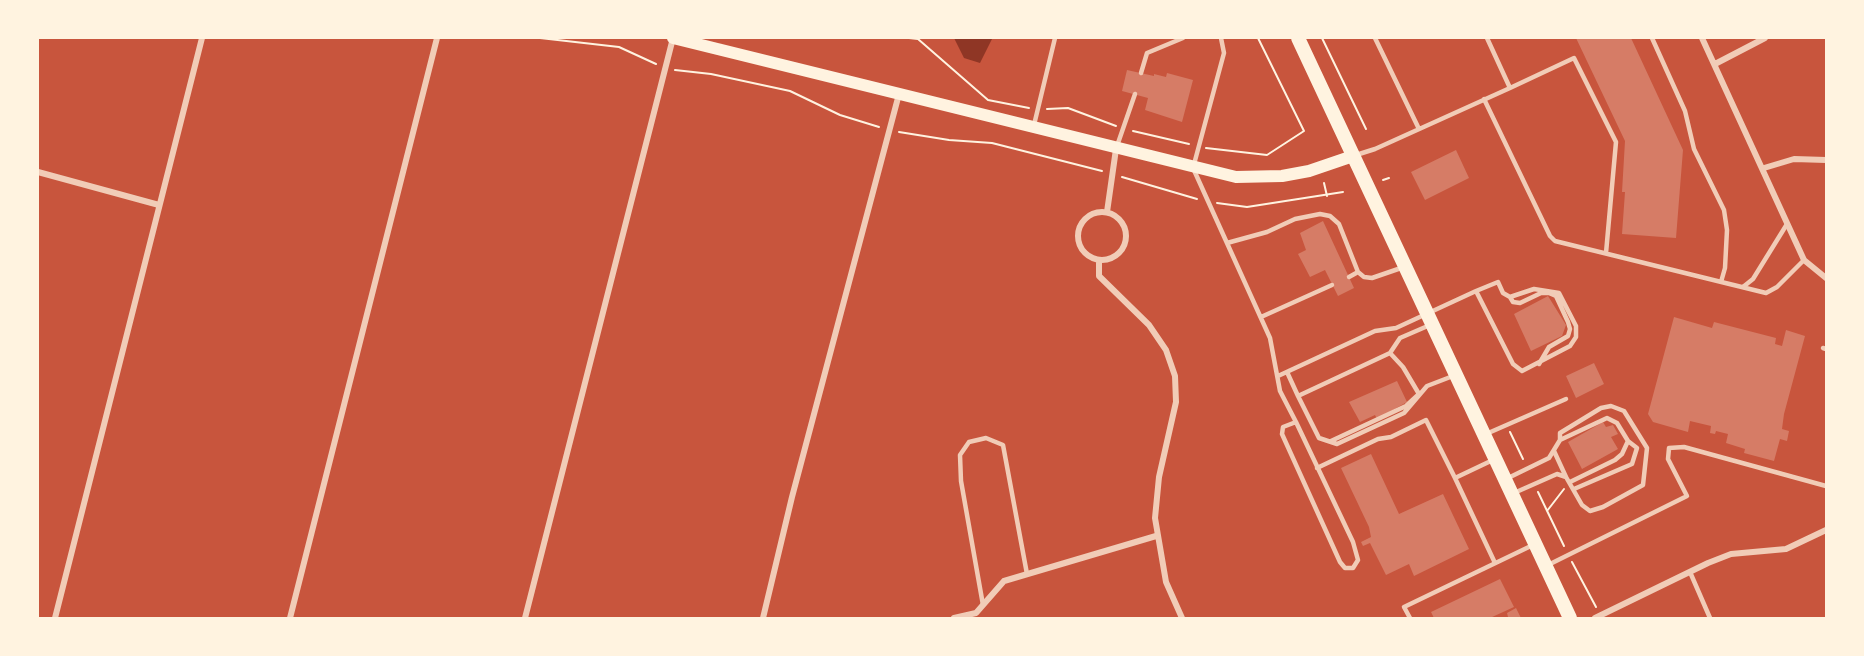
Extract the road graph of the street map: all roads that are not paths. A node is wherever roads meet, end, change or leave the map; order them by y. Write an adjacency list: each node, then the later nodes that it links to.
1 (202, 38): 27 (street)
2 (437, 38): 75 (street)
3 (673, 38): 16 (main road); 76 (street)
4 (1055, 38): 19 (lane)
5 (1183, 38): 14 (lane)
6 (1221, 38): 24 (lane)
7 (1298, 38): 22 (main road)
8 (1375, 38): 20 (lane)
9 (1487, 38): 15 (lane)
10 (1652, 38): 38 (lane)
11 (1702, 38): 13 (street)
12 (1765, 38): 13 (street)
13 (1715, 64): 25 (street)
14 (1141, 73)
15 (1510, 88): 18 (lane); 31 (lane)
16 (899, 94): 19 (main road); 77 (street)
17 (1135, 94): 21 (lane)
18 (1484, 99): 20 (lane); 31 (lane)
19 (1034, 128): 21 (main road)
20 (1419, 129): 22 (lane)
21 (1116, 149): 24 (main road); 28 (street)
22 (1353, 156): 24 (main road); 34 (main road)
23 (1827, 159): 25 (street)
24 (1193, 168): 30 (lane)
25 (1764, 168): 29 (street)
26 (38, 172): 27 (street)
27 (159, 205): 74 (street)
28 (1107, 212): 32 (street); 32 (street)
29 (1788, 223): 33 (street); 40 (lane)
30 (1227, 243): 35 (lane); 43 (lane)
31 (1605, 253): 38 (lane)
32 (1098, 260): 67 (street)
33 (1804, 260): 37 (street); 40 (lane)
34 (1405, 266): 35 (lane); 44 (main road)
35 (1358, 272): 36 (lane)
36 (1349, 277)
37 (1827, 278)
38 (1721, 282): 40 (lane)
39 (1332, 285): 43 (lane)
40 (1743, 287)
41 (1476, 291): 42 (lane); 44 (lane); 46 (lane)
42 (1510, 297): 46 (lane); 46 (lane)
43 (1261, 317): 49 (lane)
44 (1429, 319): 45 (lane); 47 (lane); 48 (main road)
45 (1390, 353): 50 (lane); 51 (lane)
46 (1539, 364)
47 (1287, 372): 49 (lane); 51 (lane)
48 (1456, 375): 50 (lane); 54 (main road)
49 (1278, 376): 53 (lane)
50 (1419, 394): 51 (lane)
51 (1298, 396)
52 (1566, 399): 54 (lane)
53 (1296, 422): 59 (lane); 59 (lane)
54 (1484, 435): 58 (main road)
55 (1560, 440): 56 (lane); 57 (lane); 64 (lane)
56 (1628, 441): 62 (lane); 64 (lane)
57 (1554, 451): 61 (lane); 62 (lane)
58 (1495, 459): 60 (lane); 61 (main road)
59 (1317, 468): 60 (lane)
60 (1455, 478): 69 (lane)
61 (1505, 480): 65 (main road)
62 (1568, 480): 64 (lane); 65 (lane)
63 (1827, 486): 70 (lane)
64 (1574, 489)
65 (1512, 494): 68 (main road)
66 (1827, 530): 71 (street)
67 (1156, 536): 72 (street); 79 (street)
68 (1535, 544): 69 (lane); 70 (main road)
69 (1495, 563): 80 (lane)
70 (1546, 566): 81 (main road)
71 (1690, 572): 82 (street); 83 (lane)
72 (1026, 574): 73 (street); 73 (lane)
73 (983, 605): 78 (street)
74 (56, 618)
75 (290, 618)
76 (525, 618)
77 (763, 618)
78 (954, 618)
79 (1182, 618)
80 (1410, 618)
81 (1570, 618)
82 (1594, 618)
83 (1710, 618)

